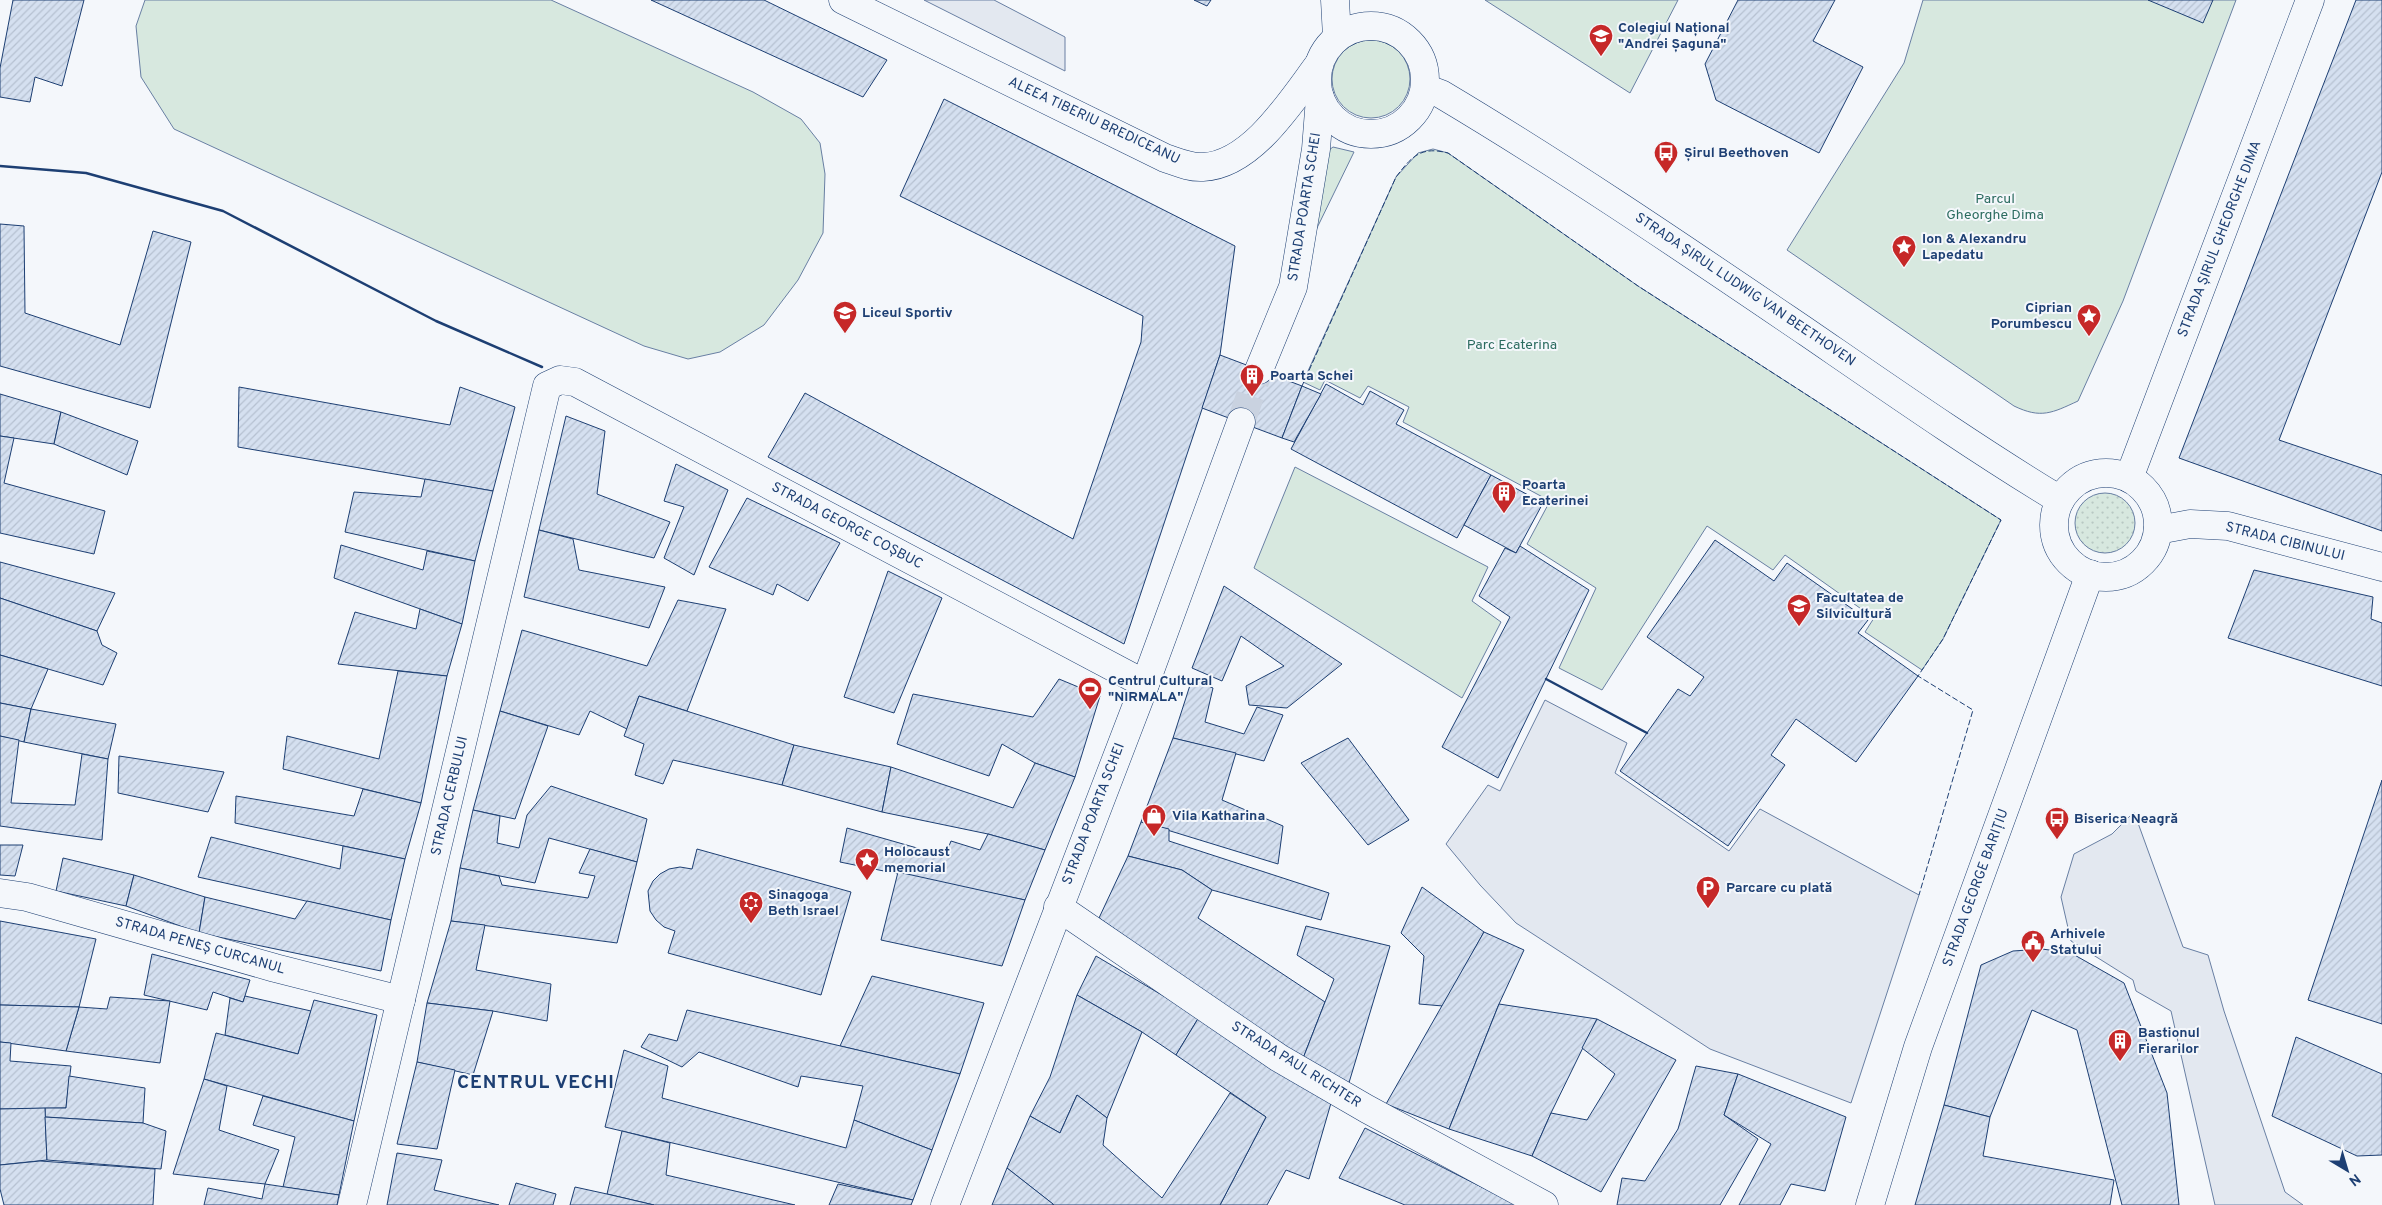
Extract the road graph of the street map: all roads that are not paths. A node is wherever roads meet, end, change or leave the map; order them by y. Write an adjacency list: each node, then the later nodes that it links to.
1 (843, 0): 5 (street, ALEEA TIBERIU BREDICEANU)
2 (1335, 0): 4 (street)
3 (2310, 0): 11 (street, STRADA ȘIRUL GHEORGHE DIMA)
4 (1337, 37): 5 (street); 6 (street)
5 (1319, 64): 7 (street)
6 (1426, 88): 7 (street); 12 (street, STRADA ȘIRUL LUDWIG VAN BEETHOVEN)
7 (1320, 98): 8 (street, STRADA POARTA SCHEI)
8 (1259, 370)
9 (547, 386): 16 (street, STRADA GEORGE COȘBUC); 19 (street, STRADA CERBULUI)
10 (1242, 422): 16 (street, STRADA POARTA SCHEI)
11 (2129, 478): 12 (street); 13 (street)
12 (2060, 500): 15 (street)
13 (2158, 530): 14 (street, STRADA CIBINULUI); 15 (street)
14 (2382, 566)
15 (2090, 574): 23 (street, STRADA GEORGE BARIȚIU)
16 (1144, 684): 18 (street, STRADA POARTA SCHEI)
17 (0, 893): 19 (street, STRADA PENEȘ CURCANUL)
18 (1058, 907): 21 (street, STRADA POARTA SCHEI); 22 (street, STRADA PAUL RICHTER)
19 (401, 1000): 20 (street, STRADA CERBULUI)
20 (352, 1205)
21 (945, 1205)
22 (1544, 1205)
23 (1870, 1205)

